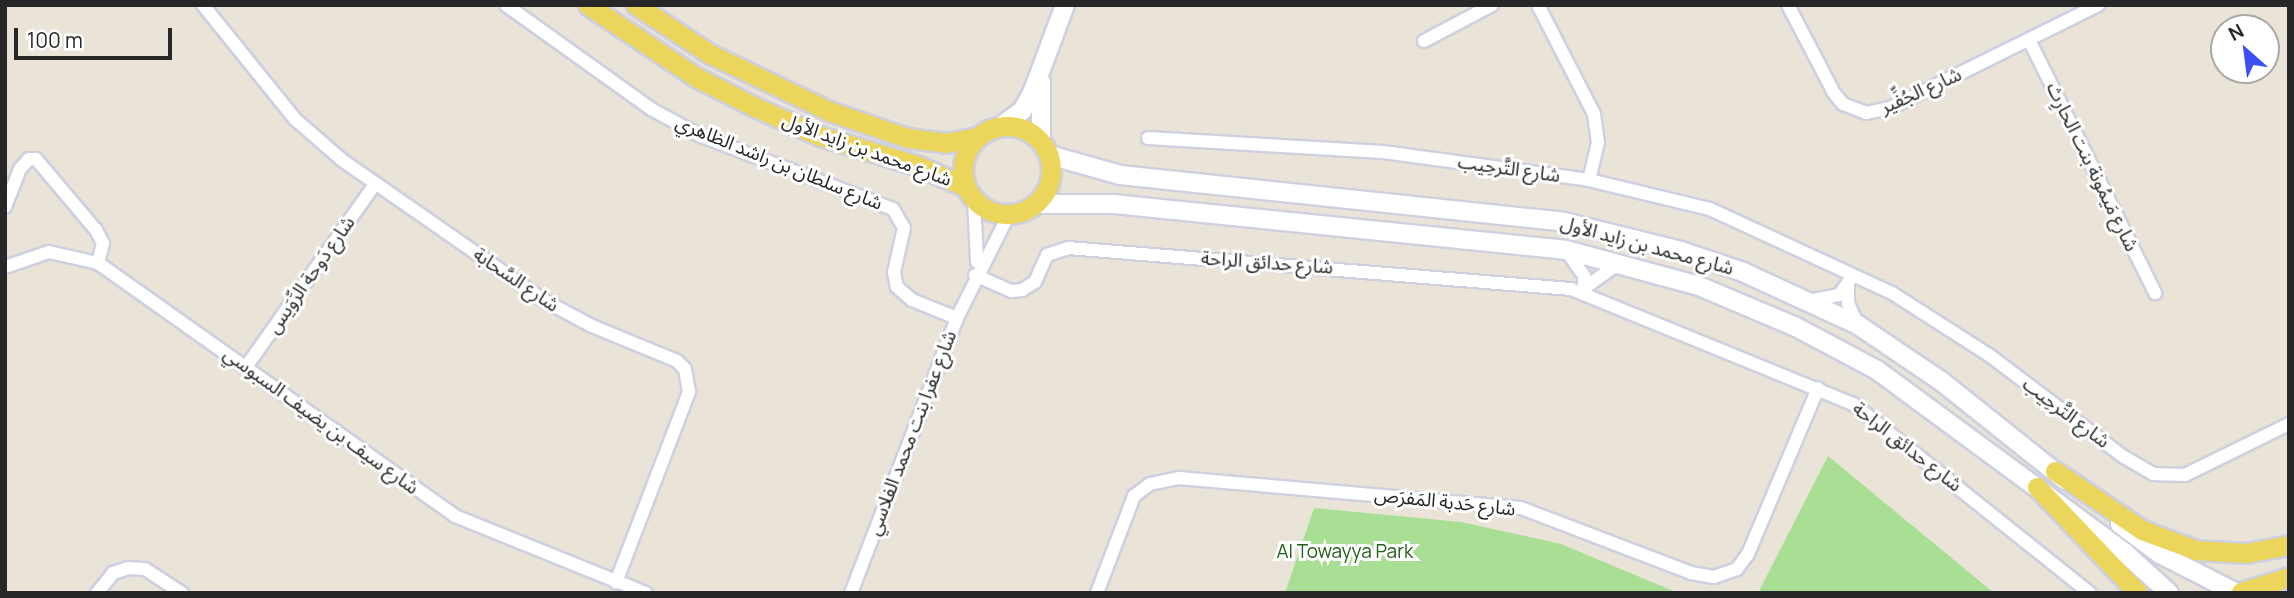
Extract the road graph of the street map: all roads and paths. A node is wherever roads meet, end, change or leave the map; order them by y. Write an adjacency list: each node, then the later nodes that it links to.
1 (203, 5): 18 (street, شارع السَّحابة)
2 (506, 5): 32 (street, شارع سلطان بن راشد الظاهري)
3 (588, 5): 19 (main road, شارع محمد بن زايد الأول)
4 (636, 5): 14 (main road, شارع محمد بن زايد الأول)
5 (1065, 5): 12 (main road)
6 (1492, 5): 11 (street)
7 (1538, 5): 17 (street)
8 (1788, 5): 10 (street, شارع الجُفِّير)
9 (2098, 5): 10 (street, شارع الجُفِّير)
10 (2029, 40): 30 (street, شارع مَيمُونة بنت الحارِث)
11 (1424, 41)
12 (1041, 75): 13 (main road); 16 (main road)
13 (1001, 126): 14 (main road); 16 (main road)
14 (978, 137): 19 (main road)
15 (1148, 138): 17 (street, شارع التَّرحِيب)
16 (1045, 149): 20 (main road); 31 (main road, شارع محمد بن زايد الأول)
17 (1589, 180): 28 (street, شارع التَّرحِيب)
18 (376, 183): 34 (street, شارع دَوحة الرِّوَيس); 41 (street, شارع السَّحابة)
19 (970, 193): 22 (main road); 27 (street, شارع عفرا بنت محمد الفلاسي)
20 (1035, 204): 22 (main road); 23 (main road, شارع محمد بن زايد الأول)
21 (5, 207): 25 (street)
22 (1009, 214): 27 (street, شارع عفرا بنت محمد الفلاسي)
23 (1566, 250): 24 (main road, شارع محمد بن زايد الأول); 29 (street)
24 (1621, 262): 29 (street); 38 (main road, شارع محمد بن زايد الأول)
25 (98, 263): 26 (street, شارع سيف بن يضيف السبوسي); 34 (street, شارع سيف بن يضيف السبوسي)
26 (5, 267)
27 (975, 275): 29 (street, شارع حدائق الراحة); 32 (street, شارع عفرا بنت محمد الفلاسي)
28 (1850, 281): 31 (street); 33 (street); 36 (street, شارع التَّرحِيب)
29 (1585, 290): 35 (street, شارع حدائق الراحة)
30 (2155, 293)
31 (1805, 301): 33 (main road, شارع محمد بن زايد الأول)
32 (957, 318): 45 (street, شارع عفرا بنت محمد الفلاسي)
33 (1858, 326): 37 (main road, شارع محمد بن زايد الأول)
34 (246, 367): 41 (street, شارع سيف بن يضيف السبوسي)
35 (1818, 388): 46 (street, شارع حَدبة المَفرَص); 47 (street, شارع حدائق الراحة)
36 (2289, 424)
37 (2055, 471): 39 (main road); 50 (main road, شارع محمد بن زايد الأول)
38 (2037, 487): 48 (main road); 49 (main road, شارع محمد بن زايد الأول)
39 (2289, 545)
40 (2289, 578): 50 (main road)
41 (616, 582): 44 (street, شارع سيف بن يضيف السبوسي)
42 (97, 593): 43 (street)
43 (181, 593)
44 (646, 593)
45 (851, 593)
46 (1097, 593)
47 (2090, 593)
48 (2138, 593)
49 (2169, 593)
50 (2238, 593): 51 (main road)
51 (2247, 593)

